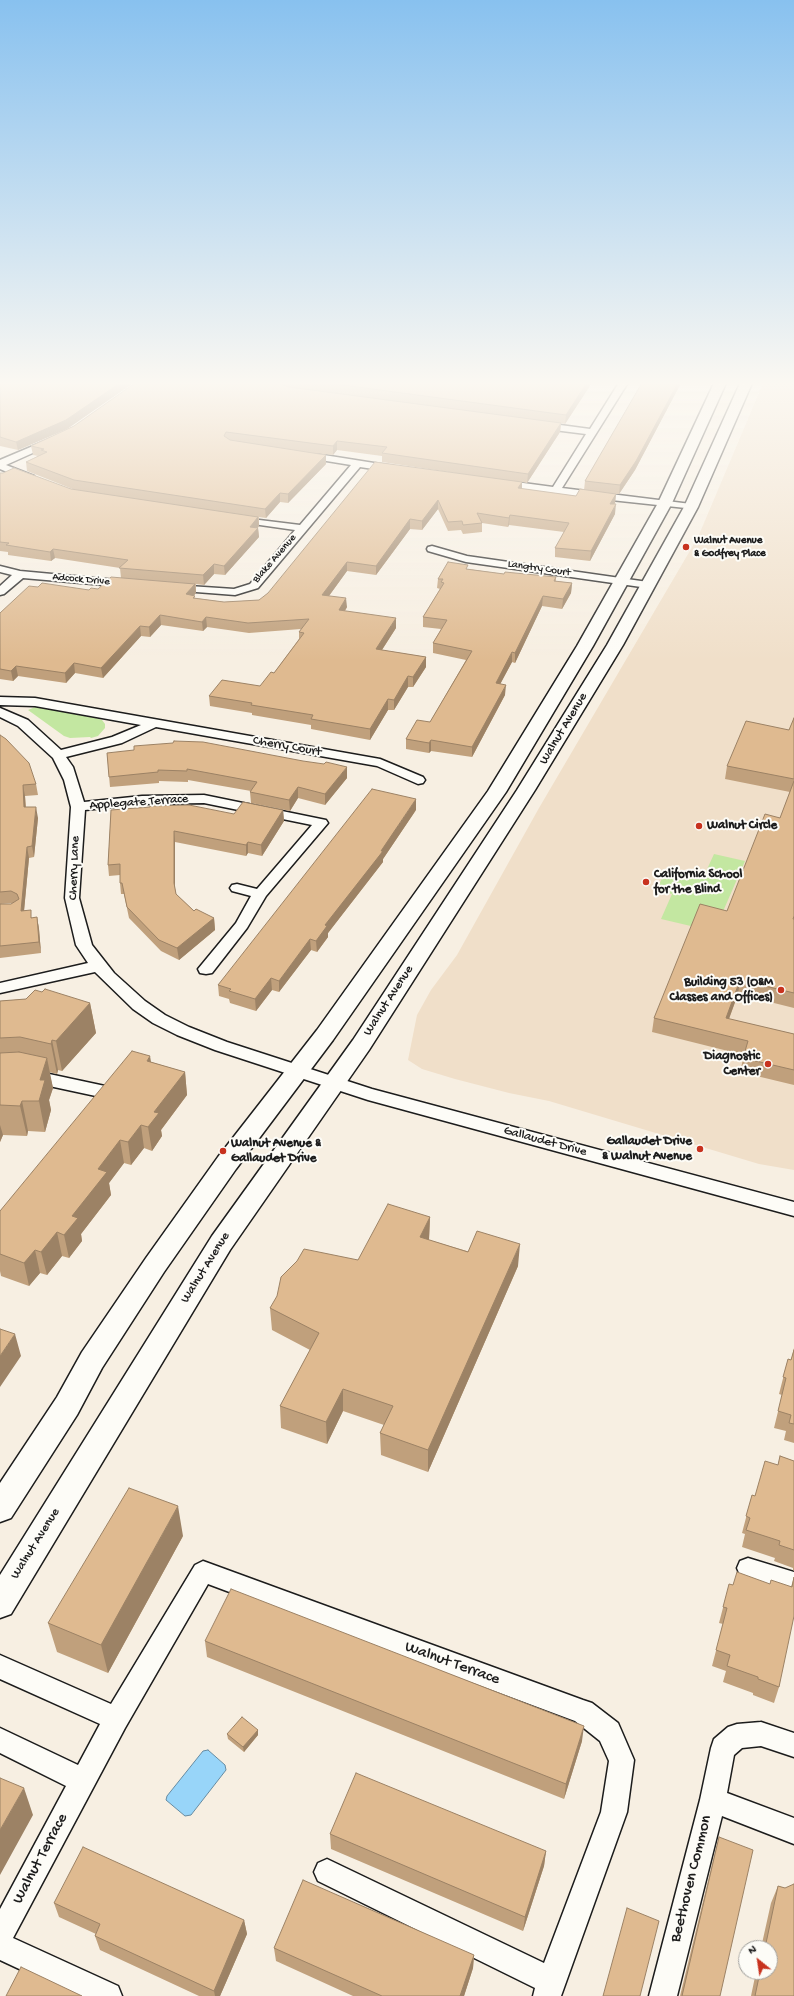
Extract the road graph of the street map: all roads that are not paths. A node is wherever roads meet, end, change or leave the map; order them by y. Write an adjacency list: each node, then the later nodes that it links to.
1 (22, 474): 6 (street)
2 (348, 474): 12 (street, Blake Avenue)
3 (565, 474): 8 (street)
4 (678, 474): 9 (main road, Walnut Avenue)
5 (706, 474): 10 (main road, Walnut Avenue)
6 (36, 480)
7 (494, 482): 8 (street)
8 (555, 490): 9 (street)
9 (665, 503): 10 (street); 16 (main road, Walnut Avenue)
10 (691, 507): 18 (main road, Walnut Avenue)
11 (231, 518): 12 (street)
12 (302, 528): 19 (street, Blake Avenue)
13 (432, 549): 16 (street, Langtry Court)
14 (0, 569): 15 (street, Adcock Drive)
15 (20, 574): 17 (street, Adcock Drive); 20 (street)
16 (622, 581): 18 (street, Langtry Court); 32 (main road, Walnut Avenue)
17 (137, 585)
18 (648, 585): 34 (main road, Walnut Avenue)
19 (161, 587)
20 (0, 592)
21 (0, 701): 23 (street, Cherry Court)
22 (0, 712): 24 (street, Cherry Lane)
23 (153, 724): 24 (street); 25 (street, Cherry Court)
24 (58, 755): 26 (street, Cherry Lane)
25 (418, 780)
26 (78, 808): 28 (street, Applegate Terrace); 29 (street, Cherry Lane)
27 (237, 888): 28 (street)
28 (260, 894): 30 (street, Applegate Terrace)
29 (98, 966): 31 (street); 32 (street, Cherry Lane)
30 (206, 969)
31 (0, 988)
32 (298, 1072): 34 (street, Gallaudet Drive); 37 (main road, Walnut Avenue)
33 (0, 1076): 35 (street)
34 (333, 1083): 36 (street, Gallaudet Drive); 40 (main road, Walnut Avenue)
35 (104, 1093)
36 (794, 1210)
37 (0, 1508)
38 (748, 1568): 39 (street)
39 (794, 1583)
40 (0, 1603)
41 (0, 1667): 42 (street)
42 (116, 1719): 45 (street, Walnut Terrace); 51 (street, Walnut Terrace)
43 (0, 1740): 45 (street)
44 (794, 1745): 46 (street)
45 (82, 1781): 49 (street, Walnut Terrace)
46 (713, 1800): 47 (street, Beethoven Common); 53 (street, Beethoven Common)
47 (794, 1831)
48 (327, 1872): 51 (street, Walnut Terrace)
49 (0, 1936)
50 (0, 1946): 52 (street)
51 (549, 1988)
52 (108, 1996)
53 (663, 1996)

